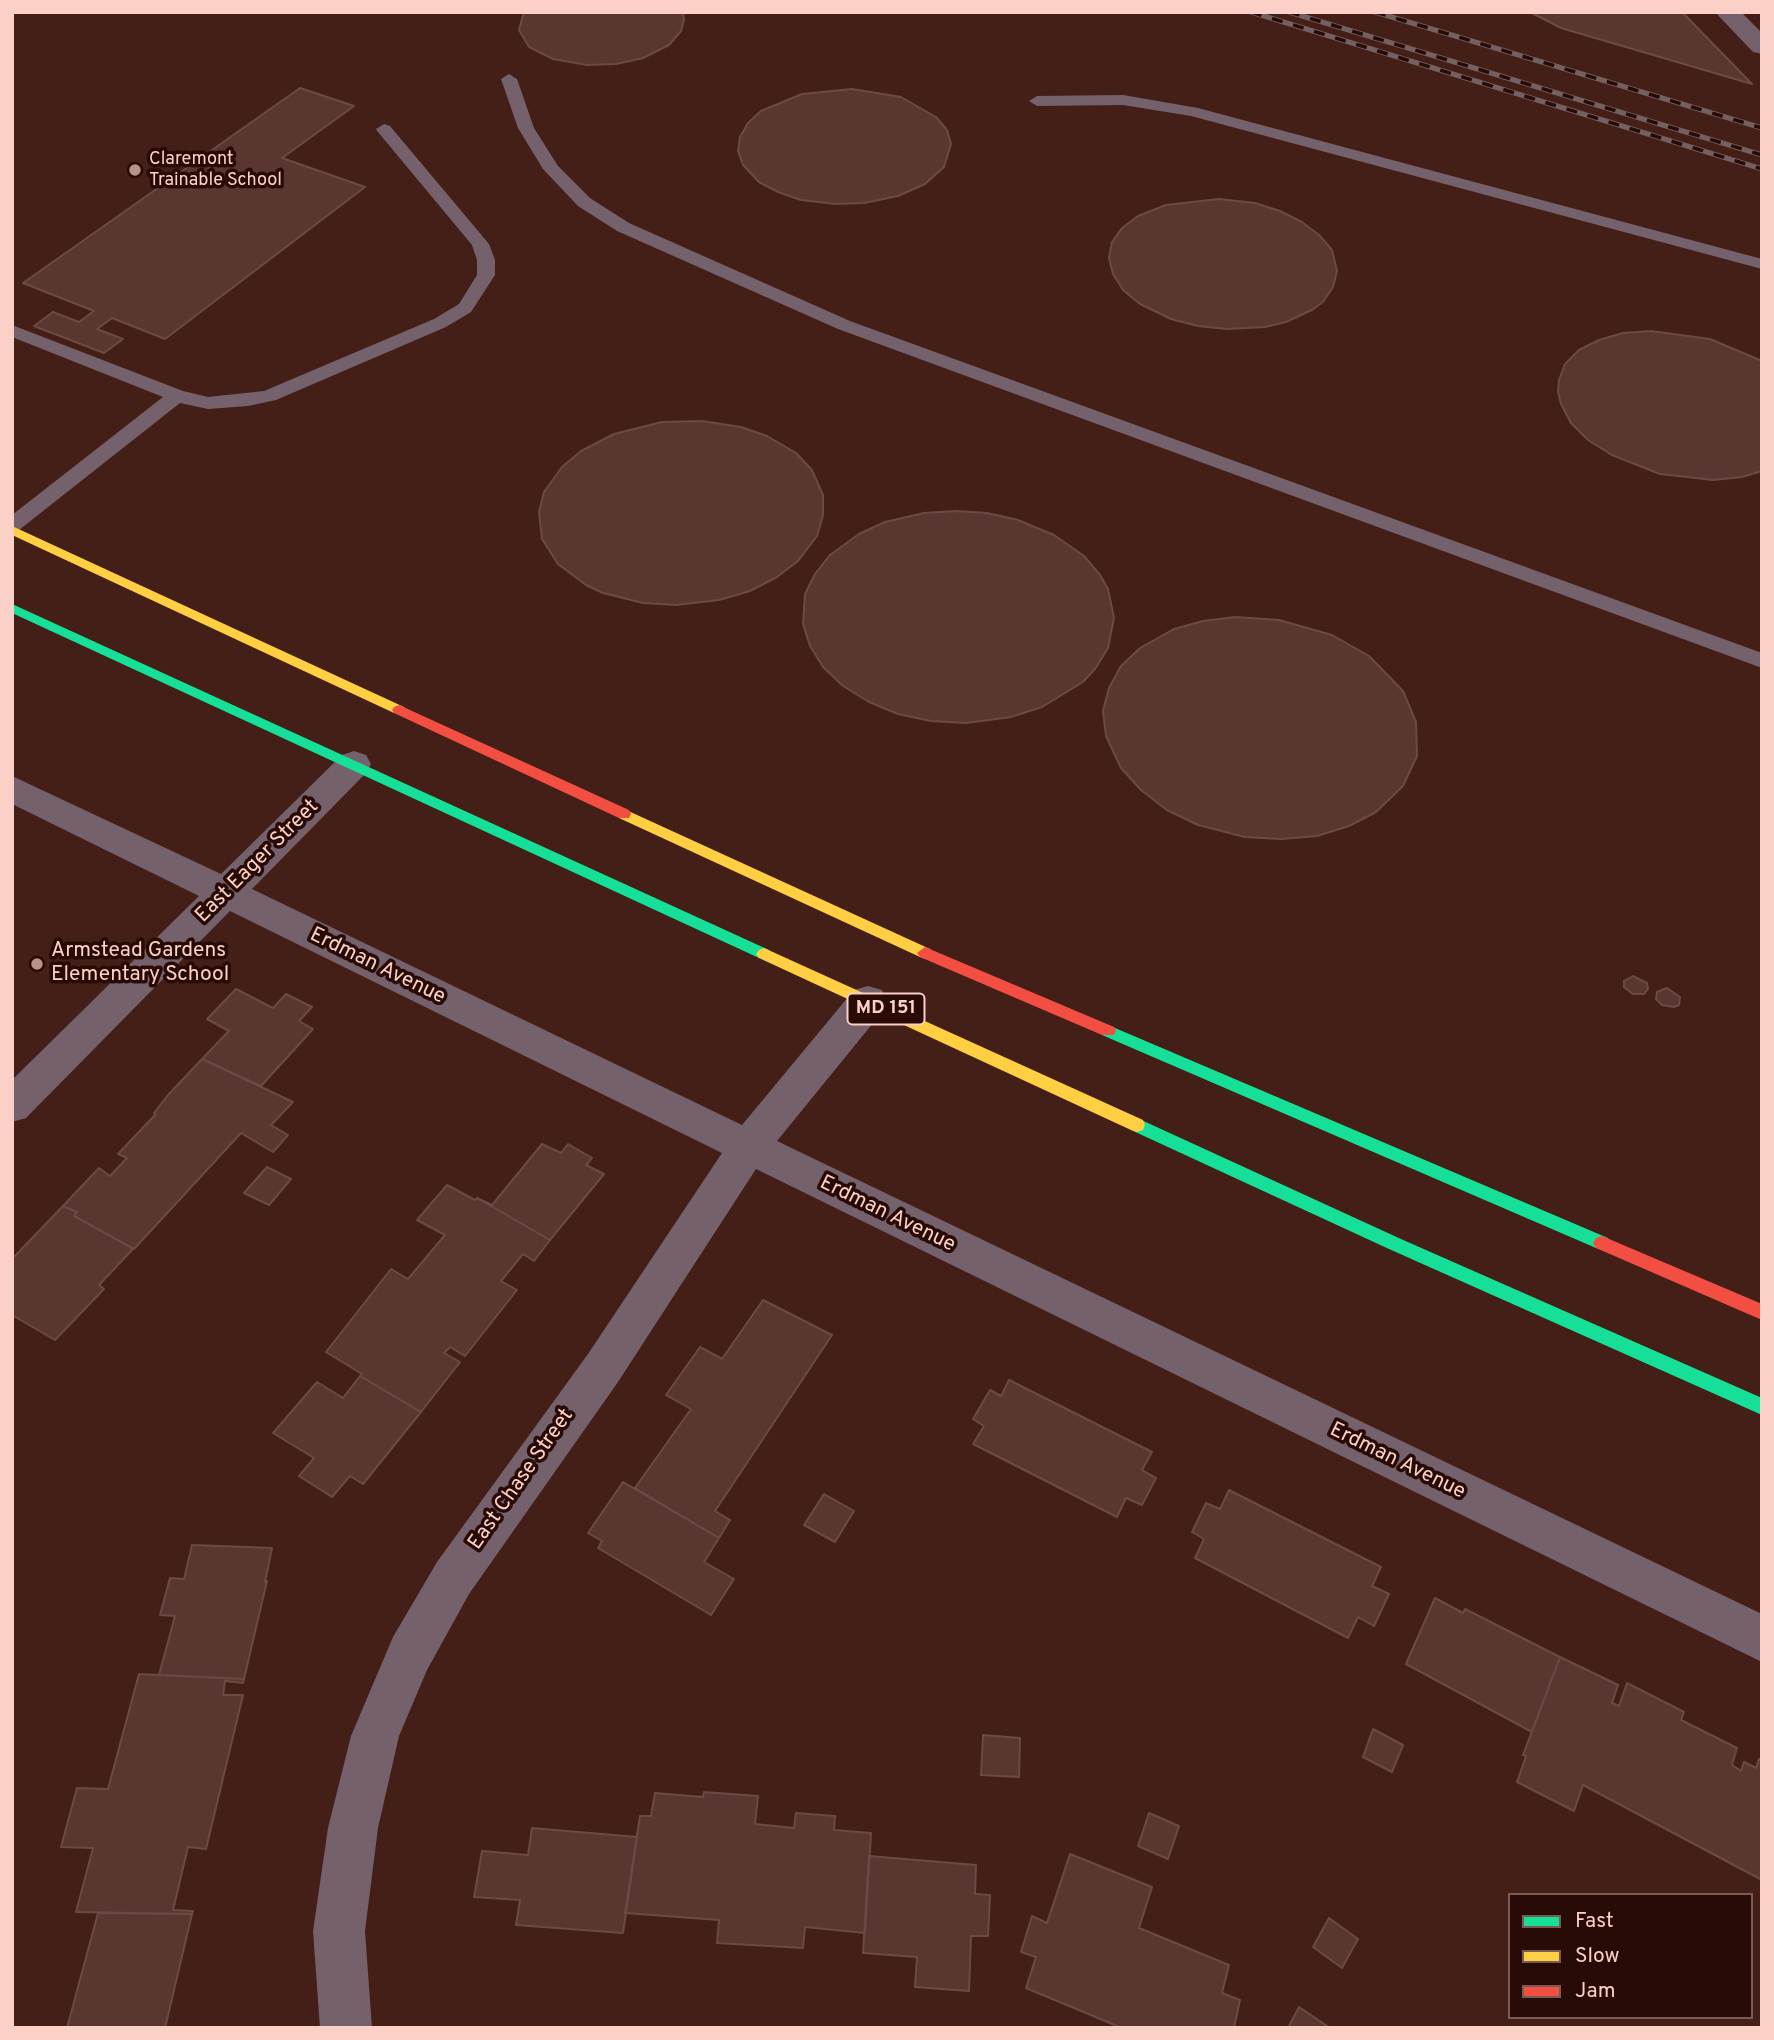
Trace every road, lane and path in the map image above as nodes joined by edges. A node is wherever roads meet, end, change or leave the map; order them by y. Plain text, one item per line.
1 (1727, 12) edge
2 (1762, 47) edge
3 (509, 79) dead end
4 (1037, 101) dead end
5 (384, 130) dead end
6 (1762, 264) edge
7 (13, 332) edge
8 (177, 396) junction
9 (12, 525) edge
10 (12, 530) edge
11 (12, 608) edge
12 (1762, 661) edge
13 (354, 764) junction
14 (12, 789) edge
15 (226, 895) junction
16 (868, 1000) junction
17 (12, 1106) edge
18 (748, 1147) junction
19 (1762, 1312) edge
20 (1762, 1408) edge
21 (1762, 1639) edge
22 (346, 2028) edge

1 - 2 street
3 - 12 lane
4 - 6 lane
5 - 8 lane
7 - 8 lane
8 - 9 lane
10 - 19 main road
11 - 13 main road, MD 151
13 - 15 street, East Eager Street
13 - 16 main road, MD 151
14 - 15 street, Erdman Avenue
15 - 17 street, East Eager Street
15 - 18 street, Erdman Avenue
16 - 18 street, East Chase Street
16 - 20 main road, MD 151
18 - 21 street, Erdman Avenue
18 - 22 street, East Chase Street

